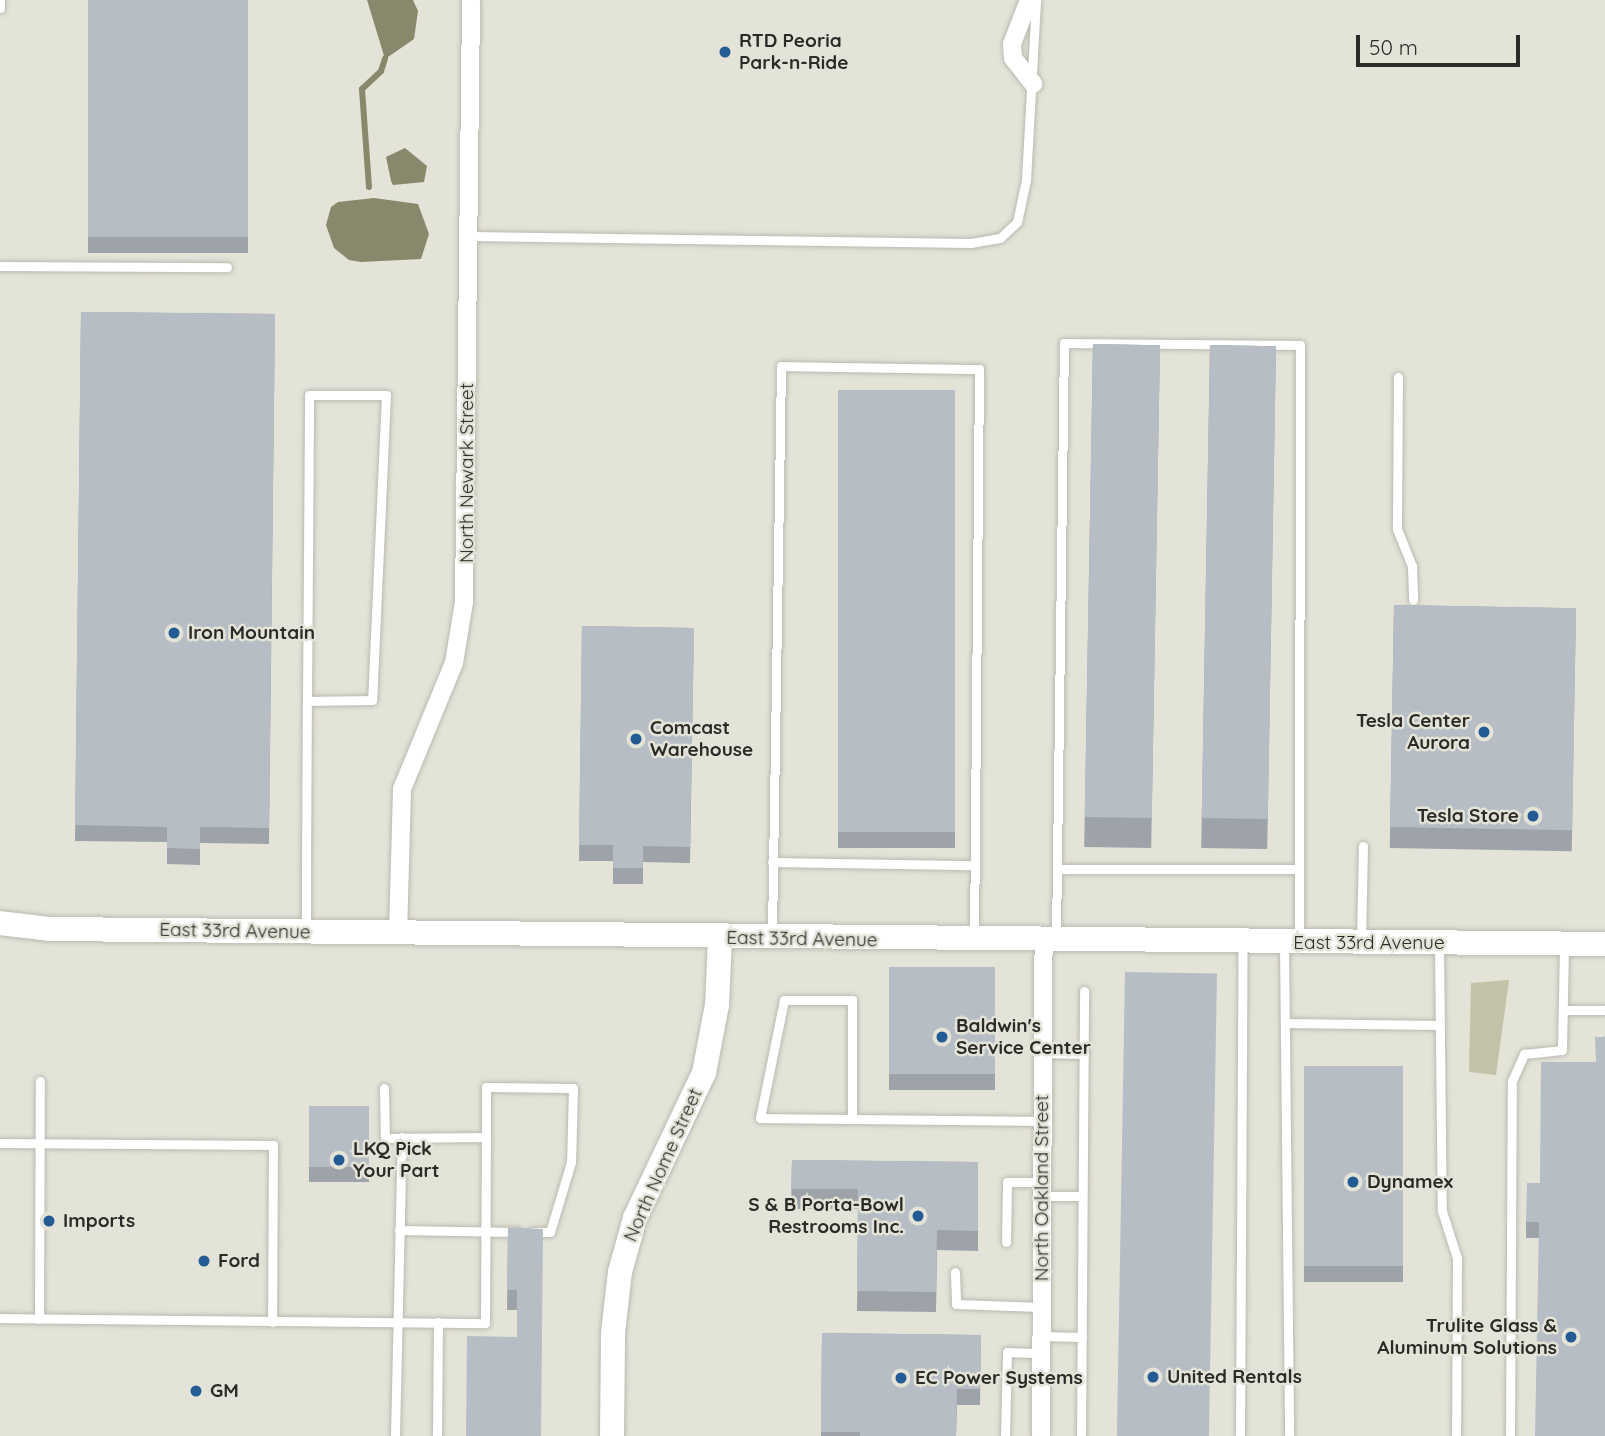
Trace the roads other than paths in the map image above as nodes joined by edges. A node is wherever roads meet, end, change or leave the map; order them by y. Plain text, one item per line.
1 (0, 0) edge
2 (471, 0) edge
3 (1029, 0) edge
4 (1036, 0) edge
5 (0, 8) edge
6 (1033, 84) junction
7 (468, 236) junction
8 (0, 266) edge
9 (227, 267) dead end
10 (1398, 377) dead end
11 (1413, 600) dead end
12 (307, 701) junction
13 (1363, 846) dead end
14 (772, 862) junction
15 (974, 865) junction
16 (1057, 869) junction
17 (1299, 869) junction
18 (0, 923) edge
19 (306, 932) junction
20 (398, 934) junction
21 (720, 938) junction
22 (772, 938) junction
23 (974, 940) junction
24 (1050, 941) junction
25 (1243, 942) junction
26 (1291, 942) junction
27 (1361, 943) junction
28 (1439, 943) junction
29 (1564, 944) junction
30 (1605, 944) edge
31 (1084, 991) dead end
32 (1564, 1010) junction
33 (1605, 1010) edge
34 (1286, 1023) junction
35 (1438, 1024) junction
36 (1043, 1053) junction
37 (1084, 1054) junction
38 (40, 1081) dead end
39 (384, 1088) dead end
40 (852, 1119) junction
41 (1043, 1121) junction
42 (401, 1138) junction
43 (486, 1138) junction
44 (0, 1143) edge
45 (41, 1144) junction
46 (1042, 1189) junction
47 (1082, 1196) junction
48 (399, 1230) junction
49 (486, 1231) junction
50 (1006, 1242) dead end
51 (955, 1272) dead end
52 (1041, 1307) junction
53 (0, 1318) edge
54 (39, 1319) junction
55 (272, 1322) junction
56 (397, 1322) junction
57 (438, 1322) junction
58 (1082, 1337) junction
59 (1041, 1344) junction
60 (396, 1436) edge
61 (437, 1436) edge
62 (612, 1436) edge
63 (1005, 1436) edge
64 (1041, 1436) edge
65 (1081, 1436) edge
66 (1240, 1436) edge
67 (1289, 1436) edge
68 (1456, 1436) edge
69 (1510, 1436) edge

1 - 5 lane
2 - 7 street, North Newark Street
3 - 6 street
4 - 6 lane
6 - 7 lane
7 - 20 street, North Newark Street
8 - 9 lane
10 - 11 lane
12 - 12 lane
12 - 19 lane
13 - 27 lane
14 - 15 lane
14 - 15 lane
14 - 22 lane
15 - 23 lane
16 - 17 lane
16 - 17 lane
16 - 24 lane
17 - 26 lane
18 - 19 street, East 33rd Avenue
19 - 20 street, East 33rd Avenue
20 - 21 street, East 33rd Avenue
21 - 22 street, East 33rd Avenue
21 - 62 street, North Nome Street
22 - 23 street, East 33rd Avenue
23 - 24 street, East 33rd Avenue
24 - 25 street, East 33rd Avenue
24 - 36 street, North Oakland Street
25 - 26 street, East 33rd Avenue
25 - 66 lane
26 - 27 street, East 33rd Avenue
26 - 34 lane
27 - 28 street, East 33rd Avenue
28 - 29 street, East 33rd Avenue
28 - 35 lane
29 - 30 street, East 33rd Avenue
29 - 32 lane
31 - 37 lane
32 - 33 lane
32 - 69 lane
34 - 35 lane
34 - 67 lane
35 - 68 lane
36 - 37 lane
36 - 41 street, North Oakland Street
37 - 47 lane
38 - 45 lane
39 - 42 lane
40 - 40 lane
40 - 41 lane
41 - 46 street, North Oakland Street
42 - 43 lane
42 - 48 lane
43 - 49 lane
43 - 49 lane
44 - 45 lane
45 - 54 lane
45 - 55 lane
46 - 47 lane
46 - 50 lane
46 - 52 street, North Oakland Street
47 - 58 lane
48 - 49 lane
48 - 56 lane
49 - 57 lane
51 - 52 lane
52 - 59 street, North Oakland Street
53 - 54 lane
54 - 55 lane
55 - 56 lane
56 - 57 lane
56 - 60 lane
57 - 61 lane
58 - 59 lane
58 - 65 lane
59 - 63 lane
59 - 64 street, North Oakland Street

